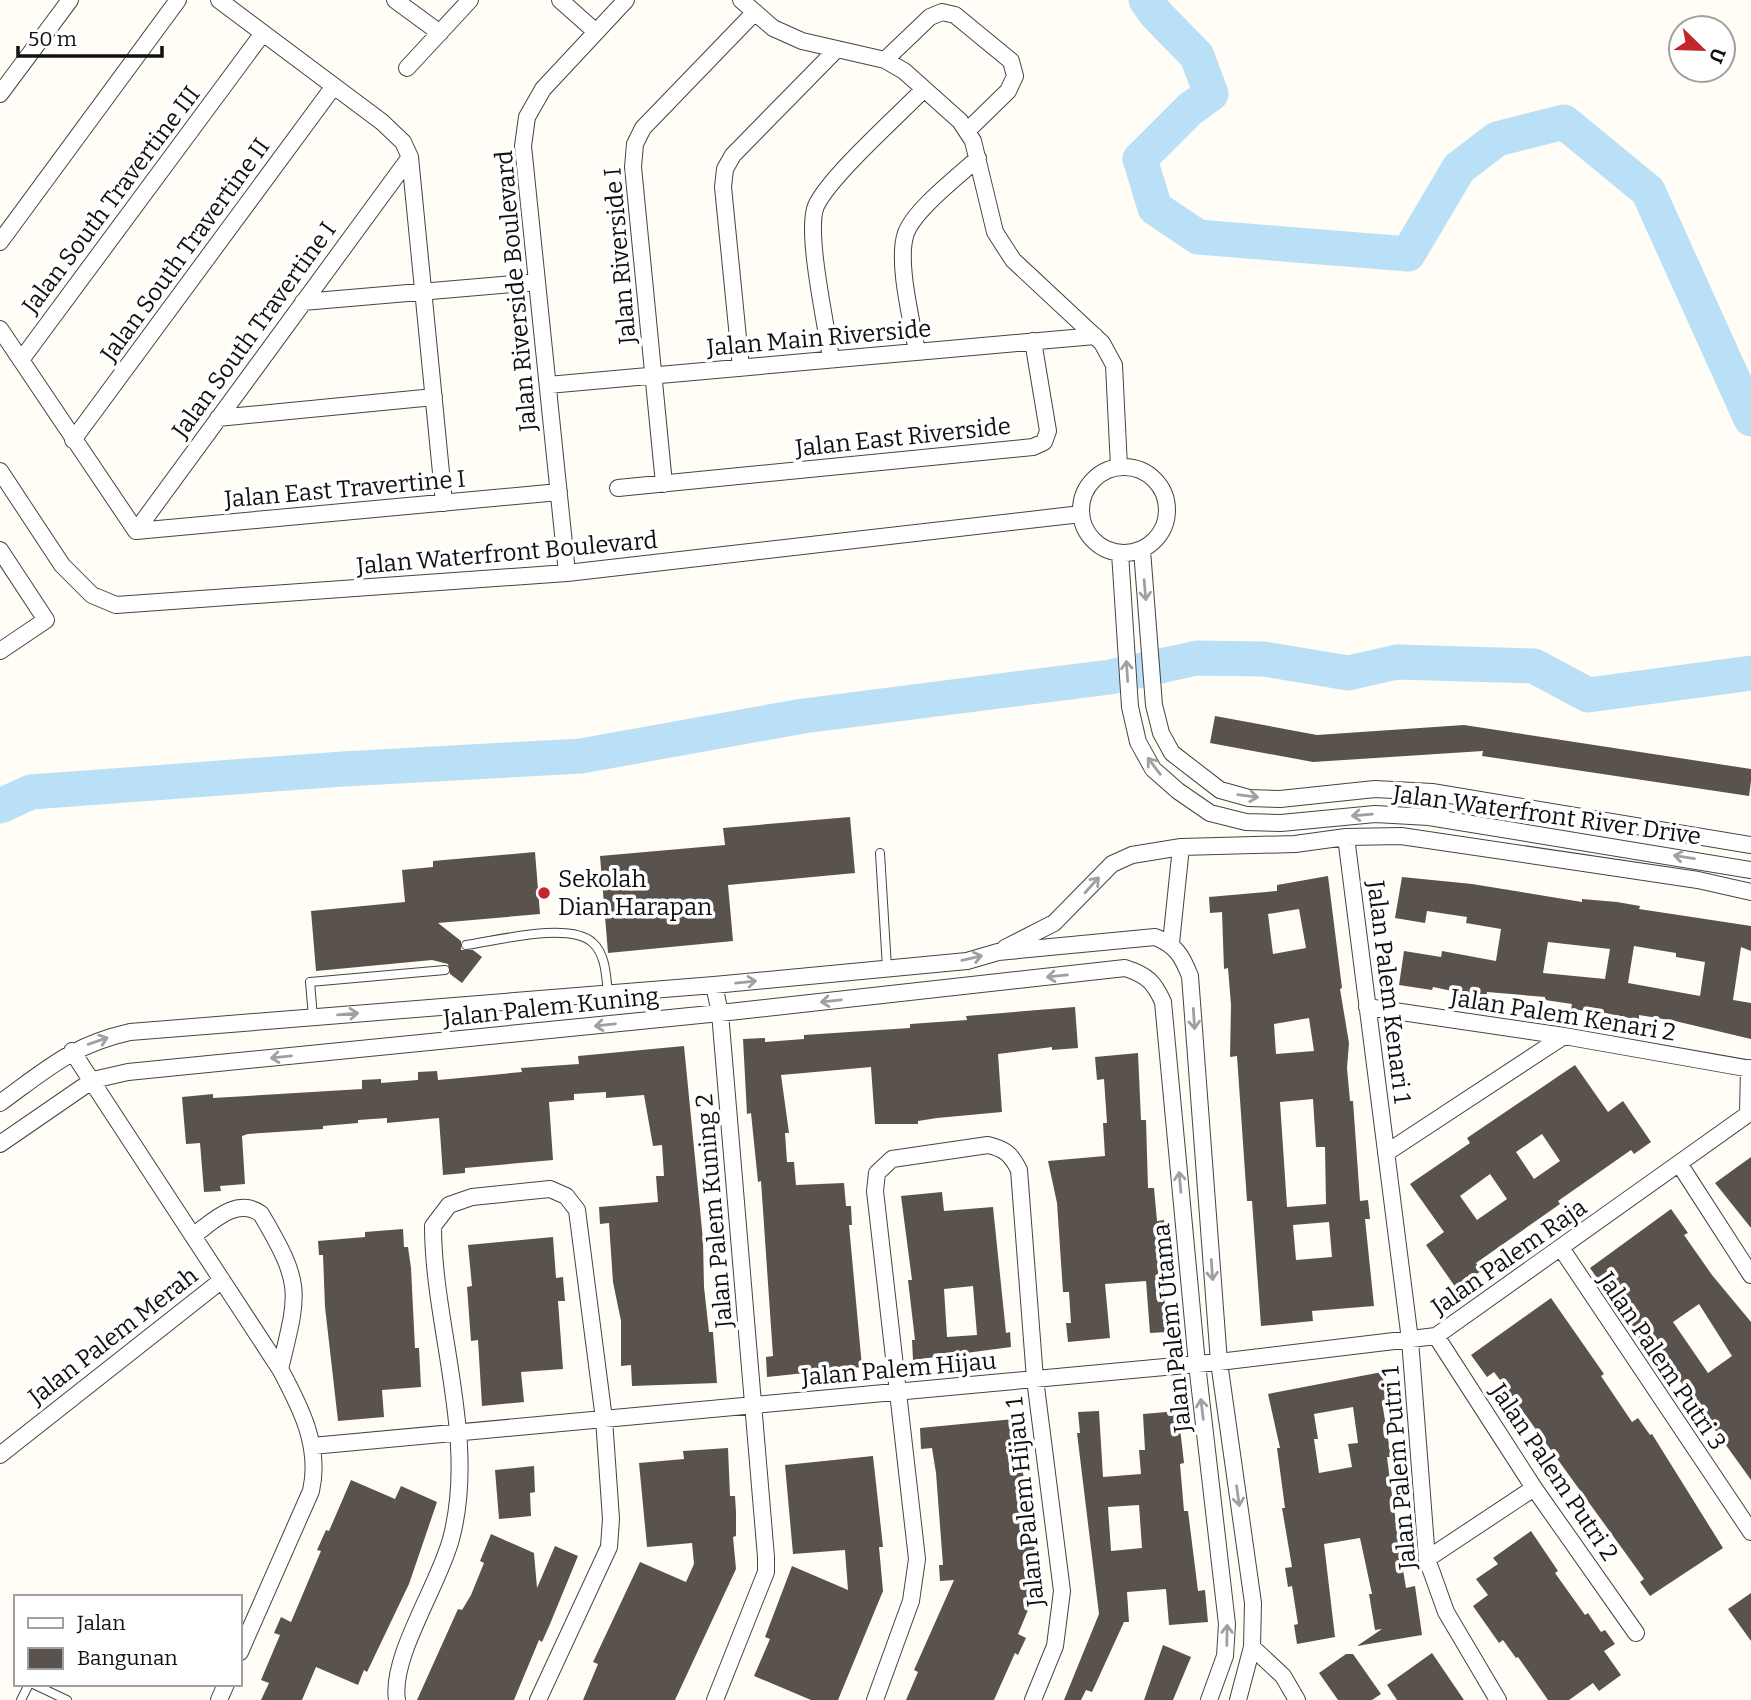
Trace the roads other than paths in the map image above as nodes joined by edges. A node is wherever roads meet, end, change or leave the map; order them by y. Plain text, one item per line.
1 (70, 0) edge
2 (178, 0) edge
3 (219, 0) edge
4 (395, 0) edge
5 (470, 0) edge
6 (560, 0) edge
7 (626, 0) edge
8 (741, 0) edge
9 (755, 12) junction
10 (596, 32) junction
11 (263, 33) junction
12 (439, 33) junction
13 (837, 49) junction
14 (885, 60) junction
15 (407, 68) dead end
16 (334, 86) junction
17 (925, 89) junction
18 (0, 94) edge
19 (967, 131) junction
20 (410, 157) junction
21 (978, 158) junction
22 (0, 242) edge
23 (537, 282) junction
24 (423, 292) junction
25 (303, 302) junction
26 (0, 329) edge
27 (1095, 336) junction
28 (1033, 341) junction
29 (917, 352) junction
30 (831, 359) junction
31 (20, 360) junction
32 (741, 368) junction
33 (654, 376) junction
34 (548, 385) junction
35 (434, 397) junction
36 (218, 418) junction
37 (73, 440) junction
38 (1119, 467) junction
39 (0, 471) edge
40 (664, 484) junction
41 (618, 488) dead end
42 (559, 492) junction
43 (444, 503) junction
44 (1081, 514) junction
45 (136, 531) junction
46 (0, 550) edge
47 (1142, 550) junction
48 (1120, 553) junction
49 (567, 573) junction
50 (0, 650) edge
51 (1346, 837) junction
52 (1751, 845) edge
53 (1181, 847) junction
54 (880, 853) dead end
55 (1751, 870) edge
56 (1751, 892) edge
57 (466, 945) dead end
58 (1175, 948) junction
59 (998, 952) junction
60 (887, 968) junction
61 (1125, 968) joint
62 (445, 970) dead end
63 (714, 985) junction
64 (608, 993) junction
65 (1367, 1007) junction
66 (720, 1013) junction
67 (313, 1017) junction
68 (1564, 1036) junction
69 (72, 1051) junction
70 (1750, 1069) edge
71 (93, 1080) junction
72 (0, 1103) edge
73 (1750, 1113) edge
74 (0, 1144) edge
75 (1386, 1153) junction
76 (1679, 1165) junction
77 (193, 1236) junction
78 (1561, 1248) junction
79 (1751, 1275) edge
80 (222, 1280) junction
81 (1436, 1336) junction
82 (1410, 1340) junction
83 (1219, 1362) junction
84 (1197, 1363) junction
85 (280, 1369) junction
86 (1035, 1379) junction
87 (896, 1392) junction
88 (754, 1405) junction
89 (604, 1419) junction
90 (458, 1433) junction
91 (312, 1446) junction
92 (0, 1455) edge
93 (1534, 1488) junction
94 (1751, 1532) edge
95 (1427, 1559) junction
96 (1636, 1633) dead end
97 (242, 1647) edge
98 (1252, 1647) junction
99 (36, 1686) edge
100 (67, 1700) edge
101 (397, 1700) edge
102 (538, 1700) edge
103 (715, 1700) edge
104 (875, 1700) edge
105 (1033, 1700) edge
106 (1209, 1700) edge
107 (1238, 1700) edge
108 (1297, 1700) edge
109 (1498, 1700) edge

1 - 18 street
2 - 22 street
3 - 11 street
4 - 12 street
5 - 12 street
6 - 10 street
7 - 10 street, Jalan Riverside Boulevard
8 - 9 street
9 - 13 street
9 - 33 street, Jalan Riverside I
10 - 23 street, Jalan Riverside Boulevard
11 - 16 street
11 - 31 street, Jalan South Travertine III
12 - 15 street
13 - 14 street
13 - 32 street
14 - 17 street
14 - 19 street
16 - 20 street
16 - 37 street, Jalan South Travertine II
17 - 19 street
17 - 30 street
19 - 21 street
20 - 24 street
20 - 25 street, Jalan South Travertine I
21 - 27 street
21 - 29 street
23 - 24 street
23 - 34 street, Jalan Riverside Boulevard
24 - 25 street
24 - 35 street
25 - 36 street, Jalan South Travertine I
26 - 31 street
27 - 28 street, Jalan Main Riverside
27 - 38 street
28 - 29 street, Jalan Main Riverside
28 - 40 street, Jalan East Riverside
29 - 30 street, Jalan Main Riverside
30 - 32 street, Jalan Main Riverside
31 - 37 street
32 - 33 street, Jalan Main Riverside
33 - 34 street, Jalan Main Riverside
33 - 40 street
34 - 42 street, Jalan Riverside Boulevard
35 - 36 street
35 - 43 street
36 - 45 street, Jalan South Travertine I
37 - 45 street
38 - 44 street
38 - 47 street
39 - 49 street, Jalan Waterfront Boulevard
40 - 41 street, Jalan East Riverside
42 - 43 street, Jalan East Travertine I
42 - 49 street, Jalan Riverside Boulevard
43 - 45 street, Jalan East Travertine I
44 - 48 street
44 - 49 street, Jalan Waterfront Boulevard
46 - 50 street
47 - 48 street
47 -> 52 street, Jalan Waterfront River Drive
55 -> 48 street, Jalan Waterfront River Drive
51 - 53 street, Jalan Palem Kuning
51 - 56 street, Jalan Palem Kuning
51 - 65 street, Jalan Palem Kenari 1
53 - 58 street
59 -> 53 street, Jalan Palem Kuning
54 - 60 lane
57 - 64 lane
58 - 59 street, Jalan Palem Kuning
58 -> 83 street, Jalan Palem Utama
60 -> 59 street, Jalan Palem Kuning
63 -> 60 street, Jalan Palem Kuning
61 -> 66 street, Jalan Palem Kuning
84 -> 61 street, Jalan Palem Utama
62 - 67 lane
63 - 64 street, Jalan Palem Kuning
63 - 66 street, Jalan Palem Kuning 2
67 -> 64 street, Jalan Palem Kuning
65 - 68 street, Jalan Palem Kenari 2
65 - 75 street, Jalan Palem Kenari 1
66 -> 71 street, Jalan Palem Kuning
66 - 88 street, Jalan Palem Kuning 2
69 -> 67 street, Jalan Palem Kuning
68 - 70 street, Jalan Palem Kenari 2
68 - 75 street, Jalan Palem Kenari 1
69 - 71 street
69 - 72 street, Jalan Palem Kuning
70 - 73 street
71 - 74 street, Jalan Palem Kuning
71 - 77 street
73 - 76 street, Jalan Palem Raja
75 - 82 street, Jalan Palem Kenari 1
76 - 78 street, Jalan Palem Raja
76 - 79 street
77 - 80 street
77 - 85 street
78 - 81 street, Jalan Palem Raja
78 - 94 street, Jalan Palem Putri 3
80 - 85 street
80 - 92 street, Jalan Palem Merah
81 - 82 street, Jalan Palem Raja
81 - 93 street, Jalan Palem Putri 2
82 - 83 street, Jalan Palem Raja
82 - 95 street, Jalan Palem Putri 1
83 - 84 street, Jalan Palem Raja
83 -> 98 street, Jalan Palem Utama
84 - 86 street, Jalan Palem Hijau
106 -> 84 street, Jalan Palem Utama
85 - 91 street
86 - 87 street, Jalan Palem Hijau
86 - 87 street, Jalan Palem Hijau 1
86 - 105 street, Jalan Palem Hijau 1
87 - 88 street, Jalan Palem Hijau
87 - 104 street
88 - 89 street, Jalan Palem Hijau
88 - 103 street, Jalan Palem Kuning 2
89 - 90 street, Jalan Palem Hijau
89 - 90 street
89 - 102 street
90 - 91 street, Jalan Palem Hijau
90 - 101 street
91 - 97 street
93 - 95 street
93 - 96 street, Jalan Palem Putri 2
95 - 109 street, Jalan Palem Putri 1
98 - 107 street, Jalan Palem Utama
98 - 108 street
99 - 100 lane

